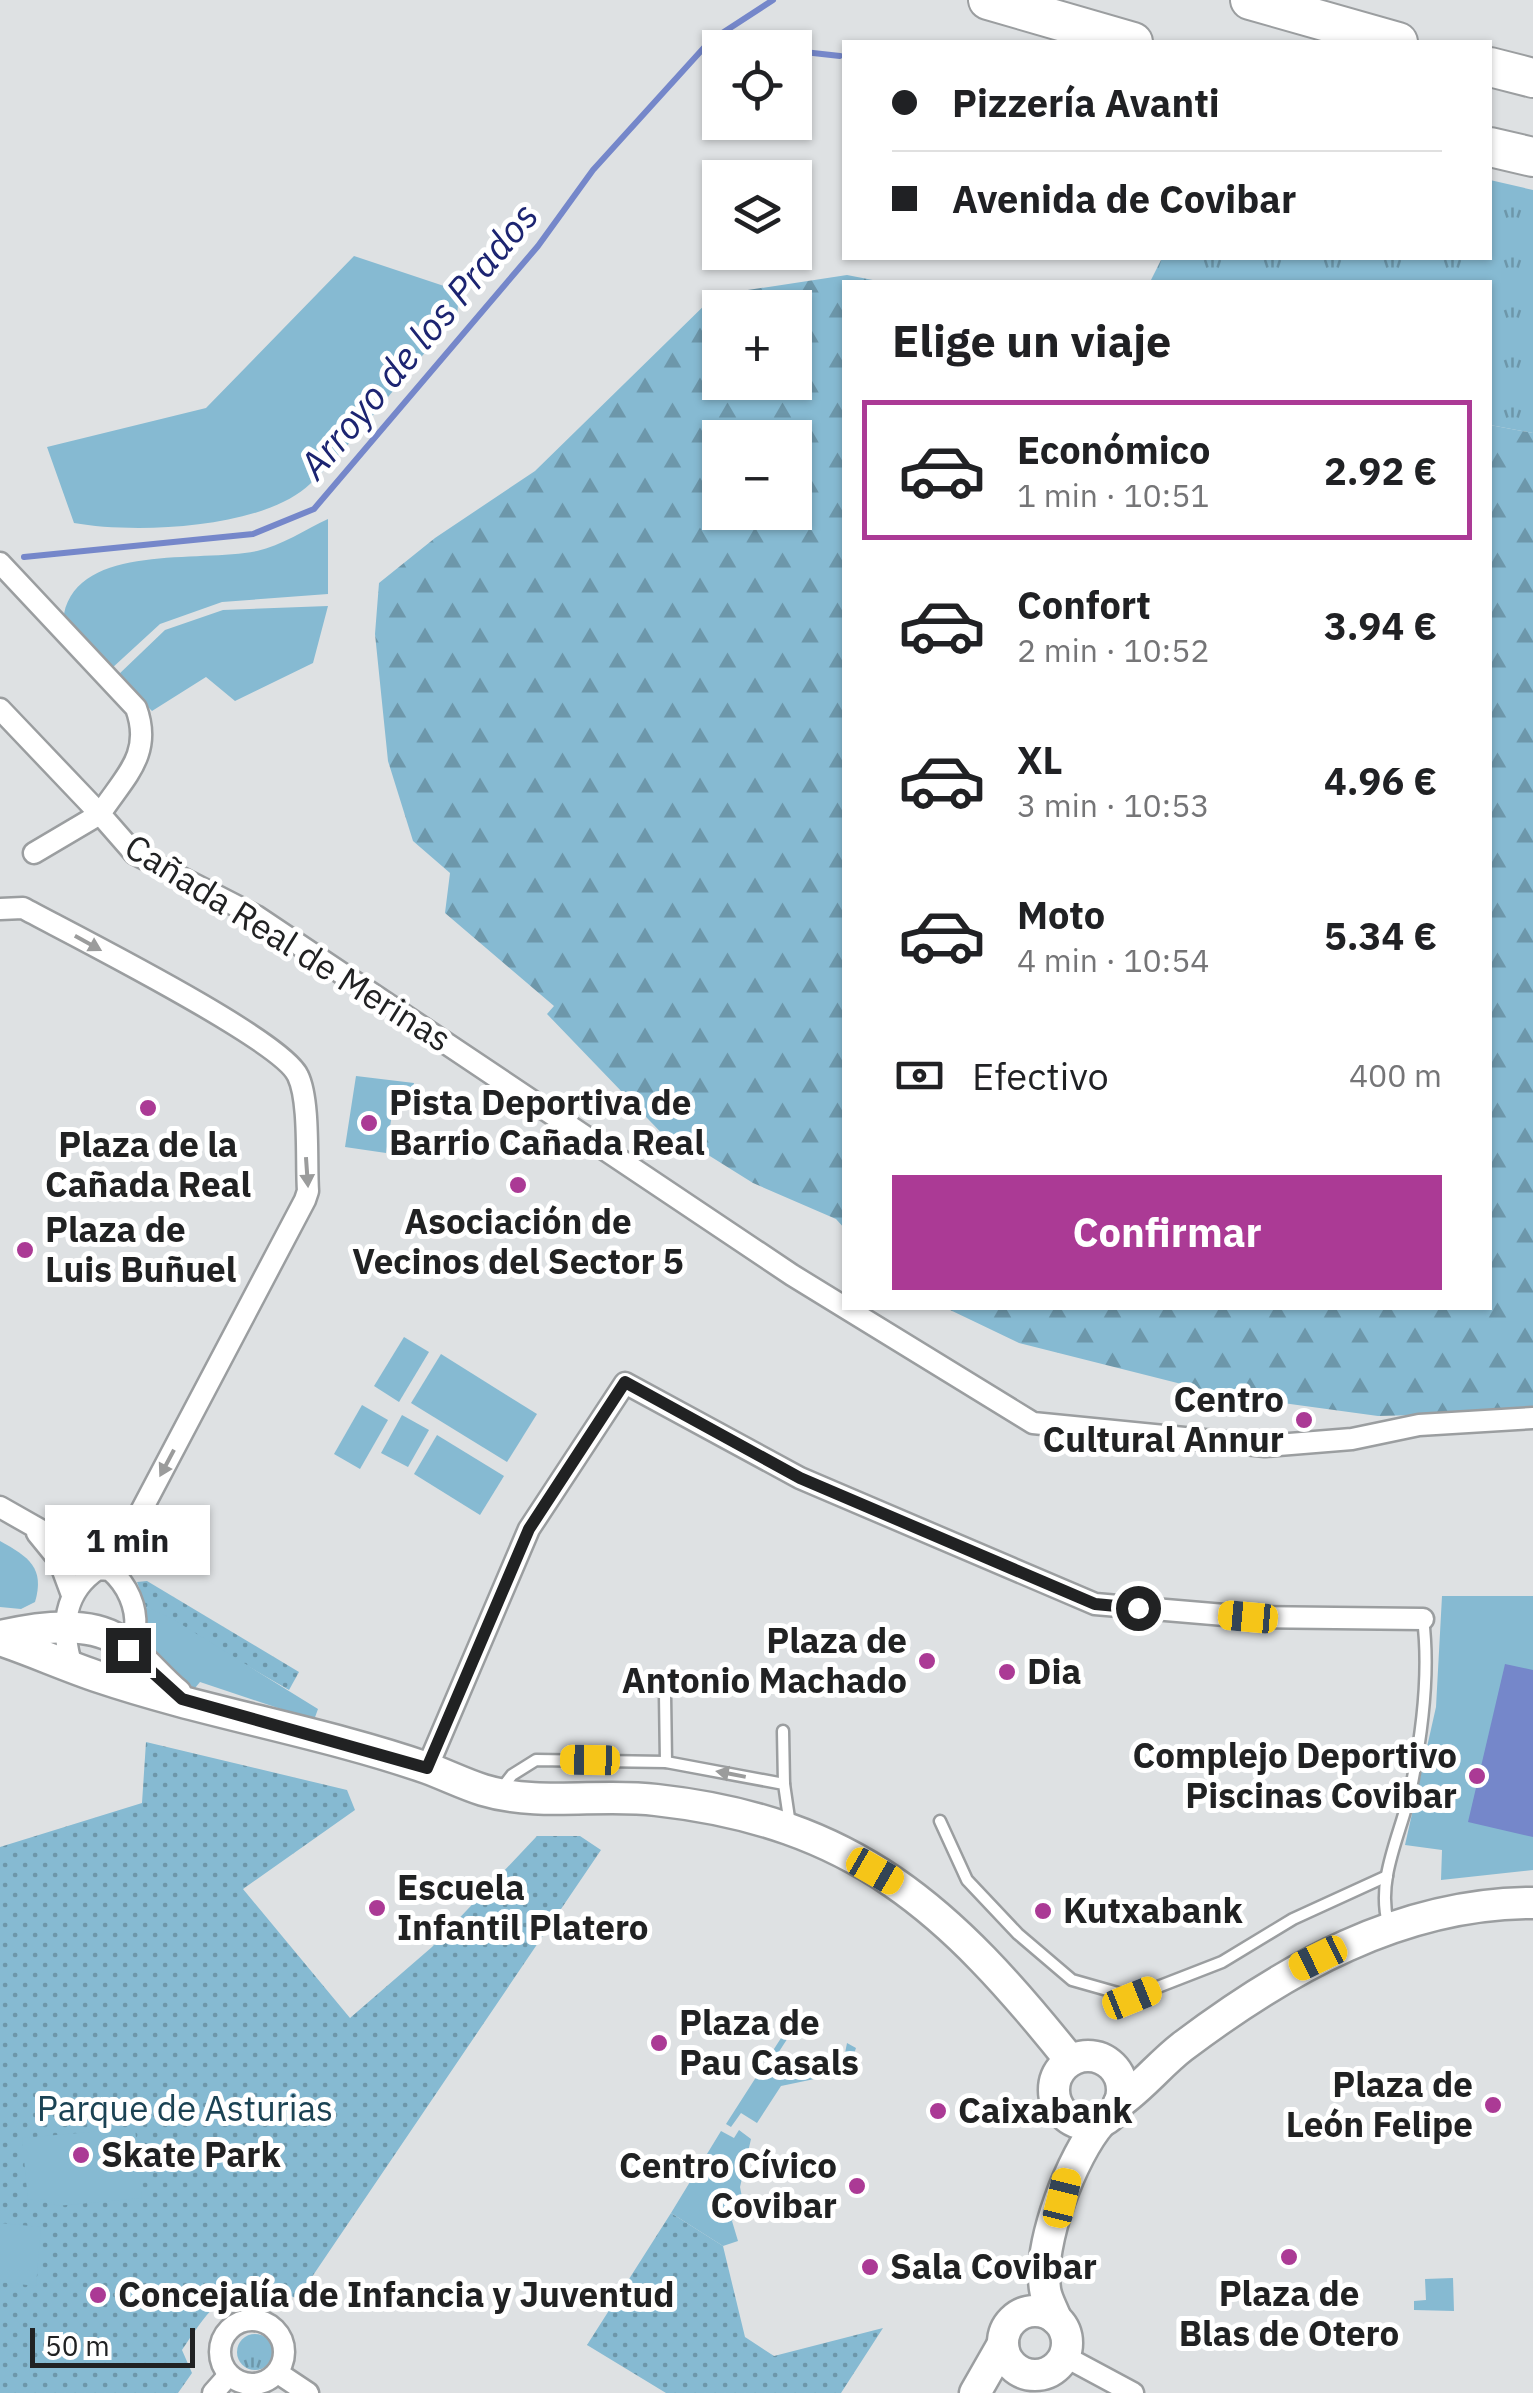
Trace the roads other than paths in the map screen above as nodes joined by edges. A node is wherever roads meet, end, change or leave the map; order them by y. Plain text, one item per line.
1 (988, 0) edge
2 (1250, 0) edge
3 (1126, 40) edge
4 (1391, 40) edge
5 (1492, 68) edge
6 (1533, 78) edge
7 (1492, 147) edge
8 (1533, 157) edge
9 (0, 563) edge
10 (0, 708) edge
11 (100, 814) junction
12 (34, 854) dead end
13 (0, 909) edge
14 (842, 1306) edge
15 (849, 1310) edge
16 (1533, 1418) edge
17 (0, 1508) edge
18 (33, 1527) junction
19 (104, 1570) junction
20 (72, 1594) junction
21 (1422, 1619) joint
22 (65, 1628) junction
23 (0, 1638) edge
24 (128, 1650) junction
25 (85, 1671) junction
26 (666, 1694) dead end
27 (182, 1699) junction
28 (783, 1730) dead end
29 (666, 1762) junction
30 (427, 1768) junction
31 (784, 1784) junction
32 (499, 1793) junction
33 (940, 1821) dead end
34 (790, 1826) junction
35 (1386, 1876) junction
36 (1533, 1903) edge
37 (1389, 1928) junction
38 (1178, 2049) junction
39 (1070, 2060) junction
40 (1108, 2062) junction
41 (1059, 2108) junction
42 (1110, 2112) junction
43 (1069, 2168) junction
44 (1047, 2257) junction
45 (1017, 2316) junction
46 (1056, 2319) junction
47 (1003, 2344) junction
48 (1064, 2356) junction
49 (278, 2373) junction
50 (1032, 2374) junction
51 (229, 2375) junction
52 (213, 2393) edge
53 (308, 2393) edge
54 (975, 2393) edge
55 (997, 2393) edge
56 (1133, 2393) edge

1 - 3 highway
2 - 4 highway
5 - 6 highway
7 - 8 highway
9 - 11 street, Cañada Real de Merinas
10 - 11 street
11 - 12 street
11 - 14 street, Cañada Real de Merinas
13 -> 19 street
15 - 16 street, Cañada Real de Merinas
17 - 18 street
18 - 19 street
18 - 20 street
19 - 20 street
19 - 24 street
20 - 22 street
21 - 30 street
21 - 35 lane
22 - 23 street
22 - 24 street
22 - 25 street
23 - 25 street
24 - 25 street
24 - 27 street
25 - 27 street
26 - 29 lane
27 - 30 street
28 - 31 lane
31 -> 29 lane
29 - 32 lane
30 - 32 street
31 - 34 lane
32 - 34 street
33 - 35 lane
34 - 39 street
35 - 37 lane
36 - 37 street
37 - 38 street
38 - 40 street
38 - 42 street
39 - 40 street
39 - 41 street
40 - 42 street
41 - 42 street
41 - 43 street
42 - 43 street
43 - 44 street
44 - 45 street
44 - 46 street
45 - 46 street
45 - 47 street
46 - 48 street
47 - 50 street
47 - 54 street
48 - 50 street
48 - 56 street
49 - 51 street
49 - 51 street
49 - 53 street
50 - 55 street
51 - 52 street

